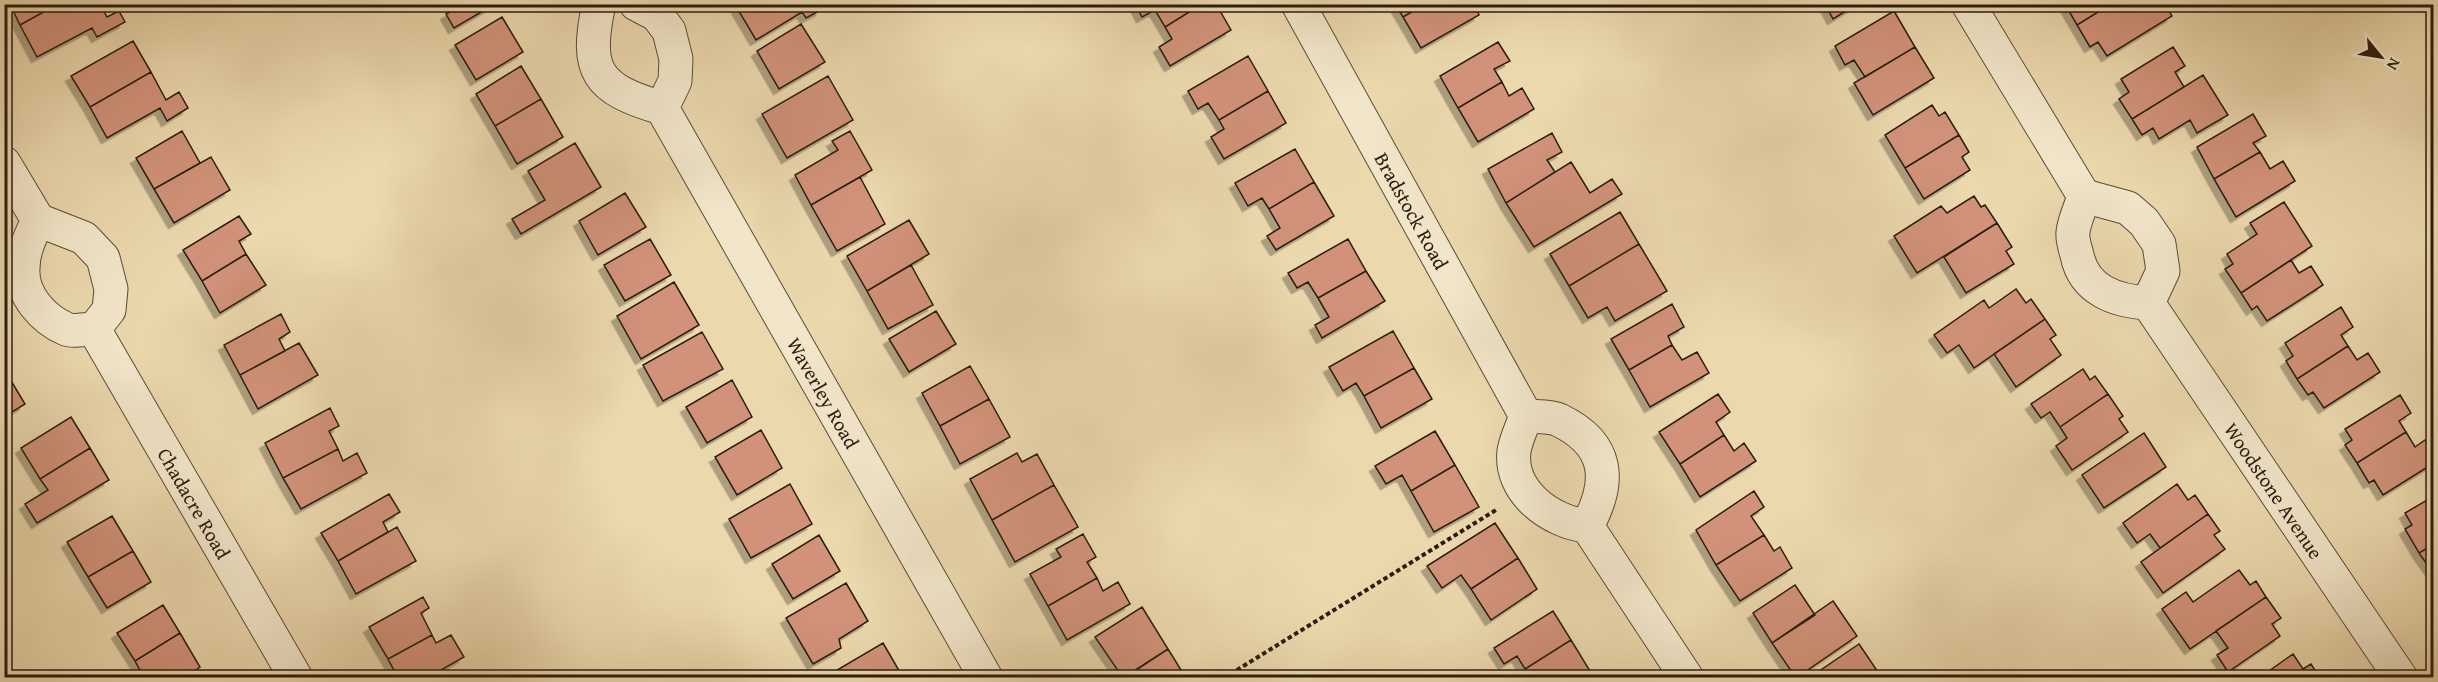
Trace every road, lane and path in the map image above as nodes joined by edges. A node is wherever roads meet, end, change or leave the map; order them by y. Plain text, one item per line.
1 (599, 4) edge
2 (636, 4) edge
3 (1298, 4) edge
4 (1968, 4) edge
5 (662, 108) junction
6 (4, 163) edge
7 (2084, 196) junction
8 (38, 220) junction
9 (2148, 303) junction
10 (94, 329) junction
11 (1526, 416) junction
12 (1525, 492) junction
13 (1587, 526) junction
14 (296, 678) edge
15 (986, 678) edge
16 (1224, 678) edge
17 (1687, 678) edge
18 (2401, 678) edge

1 - 5 street
2 - 5 street
3 - 11 street, Bradstock Road
4 - 7 street
5 - 15 street, Waverley Road
6 - 8 street
7 - 9 street
7 - 9 street
8 - 10 street
8 - 10 street
9 - 18 street, Woodstone Avenue
10 - 14 street, Chadacre Road
11 - 12 street
11 - 13 street
12 - 13 street
12 - 16 path
13 - 17 street

